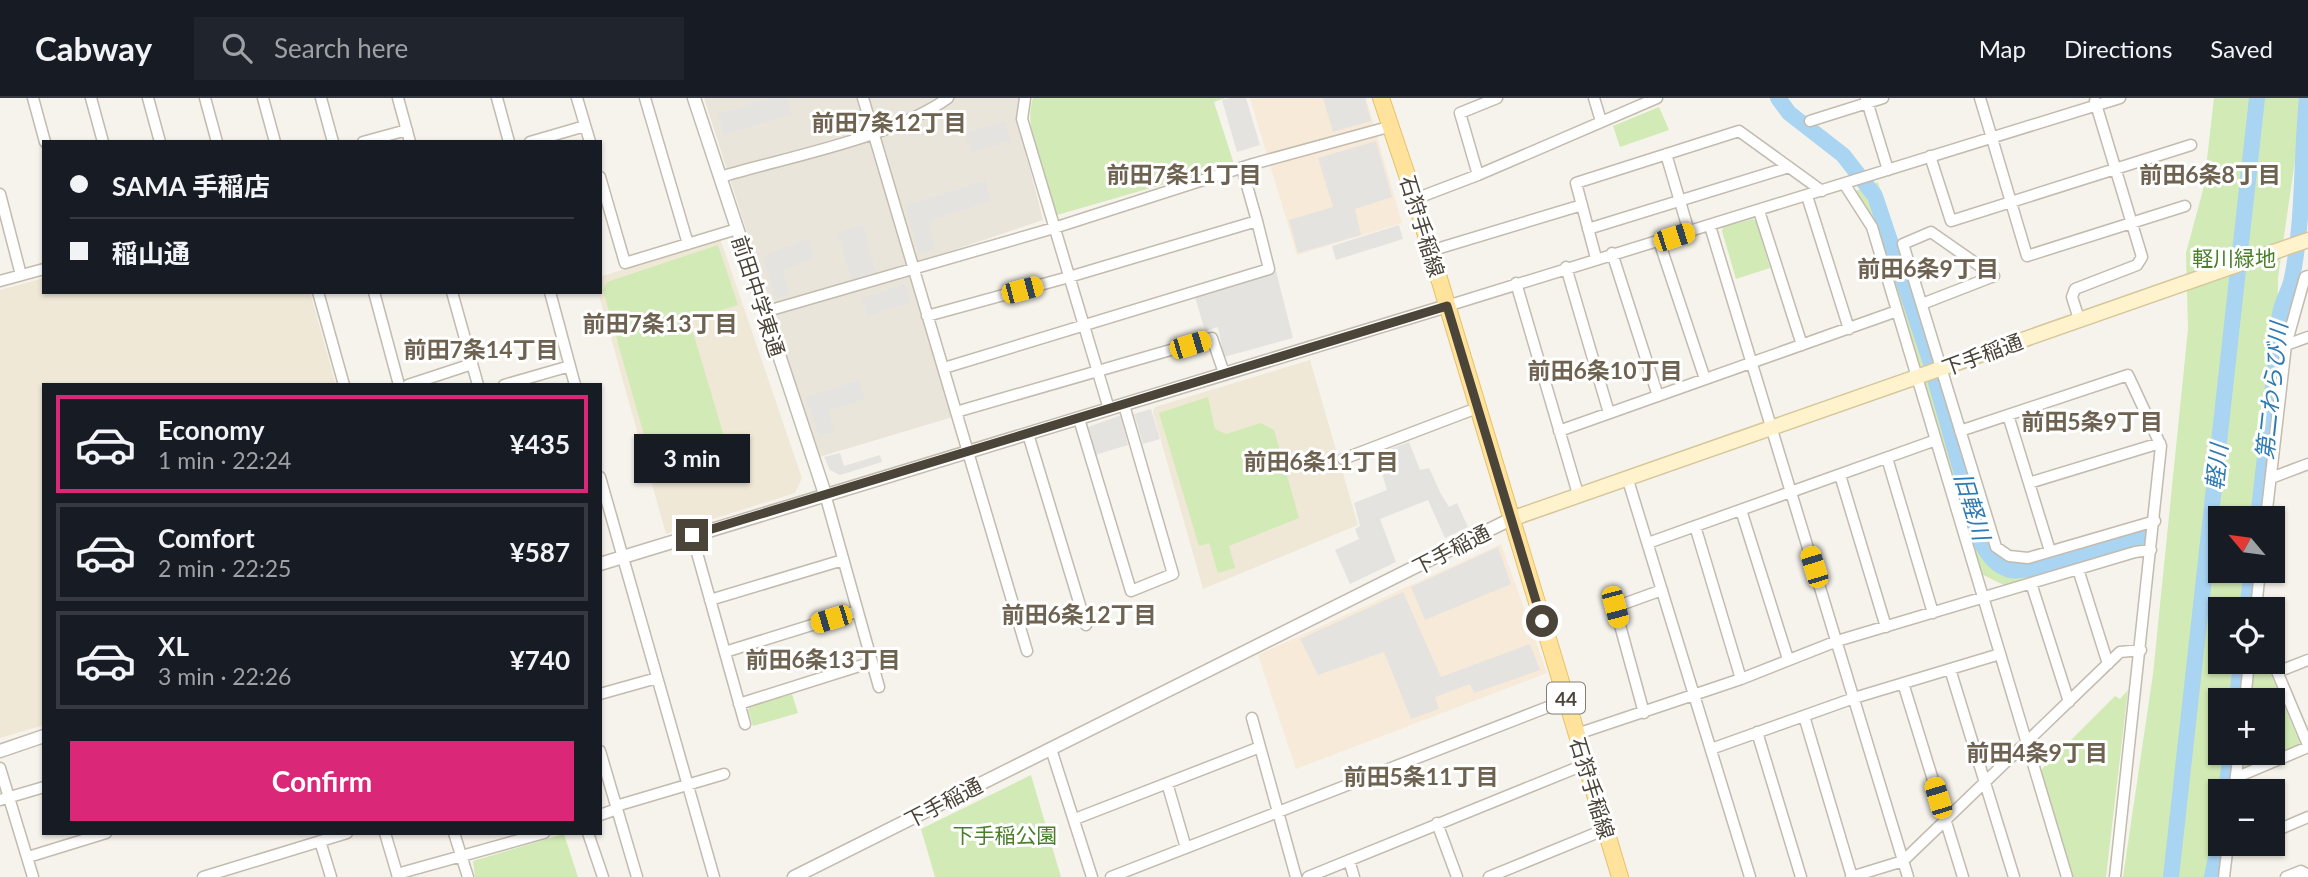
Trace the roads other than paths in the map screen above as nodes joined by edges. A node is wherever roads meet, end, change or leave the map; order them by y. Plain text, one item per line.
1 (33, 98) edge
2 (92, 98) edge
3 (148, 98) edge
4 (205, 98) edge
5 (263, 98) edge
6 (321, 98) edge
7 (398, 98) edge
8 (497, 98) edge
9 (577, 98) edge
10 (645, 98) edge
11 (694, 98) edge
12 (863, 98) edge
13 (948, 98) edge
14 (1026, 98) edge
15 (1381, 98) edge
16 (1497, 98) edge
17 (1594, 98) edge
18 (1657, 98) edge
19 (1883, 98) edge
20 (1980, 98) edge
21 (2120, 98) edge
22 (1867, 101) edge
23 (2095, 102) edge
24 (1601, 121) junction
25 (1810, 121) dead end
26 (585, 125) junction
27 (1392, 126) junction
28 (407, 130) junction
29 (872, 133) junction
30 (1992, 138) junction
31 (44, 140) edge
32 (102, 140) edge
33 (159, 140) edge
34 (216, 140) edge
35 (274, 140) edge
36 (332, 140) edge
37 (370, 140) edge
38 (410, 140) edge
39 (508, 140) edge
40 (536, 140) edge
41 (589, 140) edge
42 (2191, 145) dead end
43 (1666, 154) junction
44 (1930, 156) junction
45 (1789, 167) junction
46 (1242, 168) junction
47 (1888, 170) junction
48 (2116, 170) junction
49 (1478, 175) junction
50 (720, 177) junction
51 (1848, 183) junction
52 (602, 184) edge
53 (1822, 191) junction
54 (0, 194) edge
55 (1807, 196) junction
56 (1415, 199) junction
57 (1679, 201) junction
58 (2010, 201) junction
59 (1582, 205) junction
60 (2185, 206) dead end
61 (1759, 211) junction
62 (1257, 220) junction
63 (2133, 224) junction
64 (1710, 226) junction
65 (1054, 228) junction
66 (737, 229) junction
67 (1588, 229) junction
68 (1689, 232) junction
69 (2308, 240) edge
70 (1659, 242) junction
71 (688, 244) junction
72 (1430, 251) junction
73 (1612, 253) junction
74 (1596, 258) junction
75 (912, 267) junction
76 (1566, 267) junction
77 (42, 270) edge
78 (21, 275) junction
79 (2308, 276) edge
80 (1069, 277) junction
81 (0, 281) edge
82 (1516, 283) junction
83 (319, 294) edge
84 (375, 294) edge
85 (453, 294) edge
86 (551, 294) edge
87 (1922, 304) junction
88 (1447, 306) junction
89 (764, 312) junction
90 (1897, 312) junction
91 (927, 316) junction
92 (2079, 319) junction
93 (1084, 324) junction
94 (1849, 329) junction
95 (2308, 337) edge
96 (1802, 345) junction
97 (2286, 345) junction
98 (1751, 363) junction
99 (472, 364) junction
100 (570, 366) junction
101 (944, 368) junction
102 (1941, 368) junction
103 (1098, 372) junction
104 (1224, 373) junction
105 (1917, 377) junction
106 (1705, 379) junction
107 (343, 383) edge
108 (398, 383) edge
109 (414, 383) edge
110 (477, 383) edge
111 (512, 383) edge
112 (574, 383) edge
113 (1658, 396) junction
114 (1124, 405) junction
115 (1477, 408) junction
116 (1109, 409) junction
117 (956, 412) junction
118 (1609, 413) junction
119 (2008, 415) junction
120 (1079, 419) junction
121 (1773, 429) junction
122 (1960, 430) junction
123 (1559, 431) junction
124 (1028, 434) junction
125 (1936, 440) junction
126 (2160, 443) junction
127 (969, 452) junction
128 (1887, 458) junction
129 (1343, 460) dead end
130 (2308, 464) edge
131 (1840, 475) junction
132 (1628, 477) junction
133 (2271, 478) junction
134 (2029, 483) junction
135 (602, 484) edge
136 (1791, 492) junction
137 (825, 494) junction
138 (1578, 494) junction
139 (2268, 506) edge
140 (1741, 510) junction
141 (1511, 519) junction
142 (2155, 521) junction
143 (1695, 526) junction
144 (692, 535) junction
145 (1647, 543) junction
146 (2151, 550) junction
147 (2050, 551) junction
148 (622, 557) junction
149 (843, 560) junction
150 (602, 563) edge
151 (2078, 569) junction
152 (2031, 583) junction
153 (1662, 590) junction
154 (1983, 598) junction
155 (710, 600) junction
156 (857, 611) junction
157 (1933, 612) junction
158 (1086, 625) dead end
159 (1886, 627) junction
160 (1837, 642) junction
161 (2141, 650) junction
162 (1027, 651) dead end
163 (724, 652) junction
164 (2000, 654) junction
165 (1788, 659) junction
166 (2308, 660) edge
167 (872, 662) junction
168 (2108, 664) junction
169 (2285, 665) edge
170 (1950, 669) junction
171 (2278, 674) edge
172 (657, 678) junction
173 (1741, 678) junction
174 (1903, 683) junction
175 (878, 687) dead end
176 (602, 693) edge
177 (1695, 695) junction
178 (1854, 698) junction
179 (1566, 700) junction
180 (2069, 702) junction
181 (739, 704) junction
182 (2308, 710) edge
183 (1644, 713) junction
184 (2295, 715) junction
185 (1804, 716) junction
186 (1252, 718) dead end
187 (745, 724) dead end
188 (1757, 732) junction
189 (1577, 734) junction
190 (42, 737) edge
191 (2026, 743) junction
192 (2308, 746) edge
193 (1259, 747) junction
194 (1051, 749) junction
195 (1710, 749) junction
196 (0, 751) edge
197 (602, 758) edge
198 (1586, 764) junction
199 (2237, 765) edge
200 (0, 768) edge
201 (724, 774) dead end
202 (2236, 775) junction
203 (2236, 779) edge
204 (1985, 782) junction
205 (687, 783) junction
206 (1167, 783) junction
207 (42, 788) edge
208 (4, 799) edge
209 (617, 807) junction
210 (1280, 812) junction
211 (602, 815) edge
212 (2308, 817) edge
213 (1075, 819) junction
214 (1945, 821) junction
215 (1437, 823) junction
216 (2285, 827) edge
217 (1606, 829) junction
218 (100, 835) edge
219 (340, 835) edge
220 (386, 835) edge
221 (455, 835) edge
222 (589, 835) edge
223 (522, 836) edge
224 (320, 841) junction
225 (1186, 848) junction
226 (461, 856) junction
227 (2226, 856) edge
228 (28, 857) junction
229 (1349, 860) junction
230 (1903, 861) junction
231 (398, 875) edge
232 (2308, 875) edge
233 (33, 877) edge
234 (203, 877) edge
235 (331, 877) edge
236 (468, 877) edge
237 (603, 877) edge
238 (637, 877) edge
239 (714, 877) edge
240 (794, 877) edge
241 (1092, 877) edge
242 (1111, 877) edge
243 (1296, 877) edge
244 (1308, 877) edge
245 (1354, 877) edge
246 (1457, 877) edge
247 (1489, 877) edge
248 (1620, 877) edge
249 (1750, 877) edge
250 (1801, 877) edge
251 (1852, 877) edge
252 (1908, 877) edge
253 (1962, 877) edge
254 (2014, 877) edge
255 (2067, 877) edge
256 (2115, 877) edge
257 (2224, 877) edge
258 (2286, 877) edge

1 - 31 street
2 - 32 street
3 - 33 street
4 - 34 street
5 - 35 street
6 - 36 street
7 - 28 street
8 - 39 street
9 - 26 street
10 - 71 street
11 - 50 street, 前田中学東通
12 - 29 street
13 - 29 street
14 - 65 street
15 - 27 main road, 石狩手稲線 / 44
16 - 49 street
17 - 24 street
18 - 24 street
19 - 22 street
20 - 30 street
21 - 23 street
22 - 25 street
22 - 47 street
23 - 30 street
23 - 48 street
24 - 49 street
26 - 40 street
26 - 41 street
27 - 46 street
27 - 56 main road, 石狩手稲線 / 44
28 - 37 street
28 - 38 street
29 - 50 street
29 - 75 street
30 - 44 street
30 - 58 street
42 - 48 street
43 - 45 street
43 - 57 street
43 - 59 street
44 - 47 street
44 - 58 street
45 - 53 street
45 - 57 street
46 - 62 street
46 - 65 street
47 - 51 street
48 - 58 street
48 - 63 street
49 - 56 street
50 - 66 street, 前田中学東通
51 - 53 street
51 - 90 street
52 - 71 street
53 - 55 street
54 - 78 street
55 - 61 street
55 - 94 street
56 - 72 main road, 石狩手稲線 / 44
57 - 67 street
57 - 68 street
58 - 63 street
59 - 67 street
59 - 72 street
60 - 63 street
61 - 64 street
61 - 96 street
62 - 80 street
62 - 93 street
63 - 92 street
64 - 68 street
64 - 98 street
65 - 75 street
65 - 80 street
66 - 71 street
66 - 89 street, 前田中学東通
67 - 74 street
68 - 70 street
69 - 92 main road, 下手稲通
70 - 73 street
70 - 106 street
72 - 88 main road, 石狩手稲線 / 44
73 - 74 street
73 - 113 street
74 - 76 street
75 - 89 street
75 - 91 street
76 - 82 street
76 - 118 street
77 - 78 street
78 - 81 street
79 - 97 street
80 - 91 street
80 - 93 street
82 - 88 street
82 - 123 street
83 - 107 street
84 - 108 street
85 - 99 street
86 - 100 street
87 - 87 street
87 - 102 street
88 - 104 street
88 - 115 main road, 石狩手稲線 / 44
89 - 137 street, 前田中学東通
90 - 94 street
90 - 105 street
91 - 101 street
92 - 102 main road, 下手稲通
93 - 101 street
93 - 103 street
94 - 96 street
95 - 97 street
96 - 98 street
97 - 133 street
98 - 106 street
98 - 121 street
99 - 109 street
99 - 110 street
100 - 111 street
100 - 112 street
101 - 117 street
102 - 105 main road, 下手稲通
102 - 122 street
103 - 104 street
103 - 116 street
103 - 117 street
104 - 114 street
105 - 121 main road, 下手稲通
105 - 125 street
106 - 113 street
113 - 118 street
114 - 116 street
114 - 120 street
115 - 129 street
115 - 141 main road, 石狩手稲線 / 44
116 - 120 street
117 - 127 street
118 - 123 street
119 - 122 street
119 - 126 street
119 - 134 street
120 - 124 street
121 - 132 main road, 下手稲通
121 - 136 street
122 - 147 street
123 - 138 street
124 - 127 street
124 - 158 street
125 - 128 street
125 - 154 street
126 - 134 street
126 - 142 street
127 - 137 street
127 - 162 street
128 - 131 street
128 - 157 street
130 - 133 street
131 - 136 street
131 - 159 street
132 - 138 main road, 下手稲通
132 - 145 street
133 - 139 street
134 - 147 street
135 - 148 street
136 - 140 street
136 - 160 street
137 - 144 street
137 - 149 street
138 - 141 main road, 下手稲通
140 - 143 street
140 - 165 street
141 - 179 main road, 石狩手稲線 / 44
141 - 194 street, 下手稲通
142 - 146 street
142 - 147 street
143 - 145 street
143 - 173 street
144 - 148 street
144 - 155 street
145 - 153 street
146 - 151 street
146 - 161 street
148 - 150 street
148 - 172 street
149 - 155 street
149 - 156 street
151 - 152 street
151 - 168 street
152 - 154 street
152 - 180 street
153 - 177 street
153 - 183 street
154 - 157 street
154 - 164 street
155 - 163 street
156 - 163 street
156 - 167 street
157 - 159 street
159 - 160 street
160 - 165 street
160 - 178 street
161 - 168 street
161 - 256 street
163 - 181 street
164 - 170 street
164 - 191 street
165 - 173 street
166 - 169 street
167 - 175 street
167 - 181 street
168 - 180 street
170 - 174 street
170 - 204 street
171 - 184 street
172 - 176 street
172 - 205 street
173 - 177 street
174 - 178 street
174 - 214 street
177 - 183 street
177 - 195 street
178 - 185 street
178 - 230 street
179 - 189 main road, 石狩手稲線 / 44
179 - 210 street
180 - 191 street
181 - 187 street
182 - 184 street
183 - 189 street
184 - 192 street
185 - 188 street
185 - 251 street
186 - 193 street
188 - 195 street
188 - 250 street
189 - 198 main road, 石狩手稲線 / 44
190 - 196 street
191 - 204 street
191 - 255 street
192 - 202 street
193 - 206 street
193 - 210 street
194 - 213 street
194 - 240 street, 下手稲通
195 - 249 street
197 - 209 street
198 - 215 street
198 - 217 main road, 石狩手稲線 / 44
199 - 202 street
200 - 208 street
201 - 205 street
202 - 203 street
204 - 214 street
204 - 254 street
205 - 209 street
205 - 239 street
206 - 213 street
206 - 225 street
207 - 208 street
208 - 228 street
209 - 211 street
209 - 238 street
210 - 225 street
210 - 243 street
212 - 216 street
213 - 241 street
214 - 230 street
214 - 253 street
215 - 229 street
215 - 246 street
217 - 247 street
217 - 248 main road, 石狩手稲線 / 44
218 - 228 street
219 - 224 street
220 - 231 street
221 - 226 street
222 - 237 street
223 - 226 street
224 - 234 street
224 - 235 street
225 - 242 street
226 - 231 street
226 - 236 street
227 - 257 street
228 - 233 street
229 - 244 street
229 - 245 street
230 - 251 street
230 - 252 street
232 - 258 street

